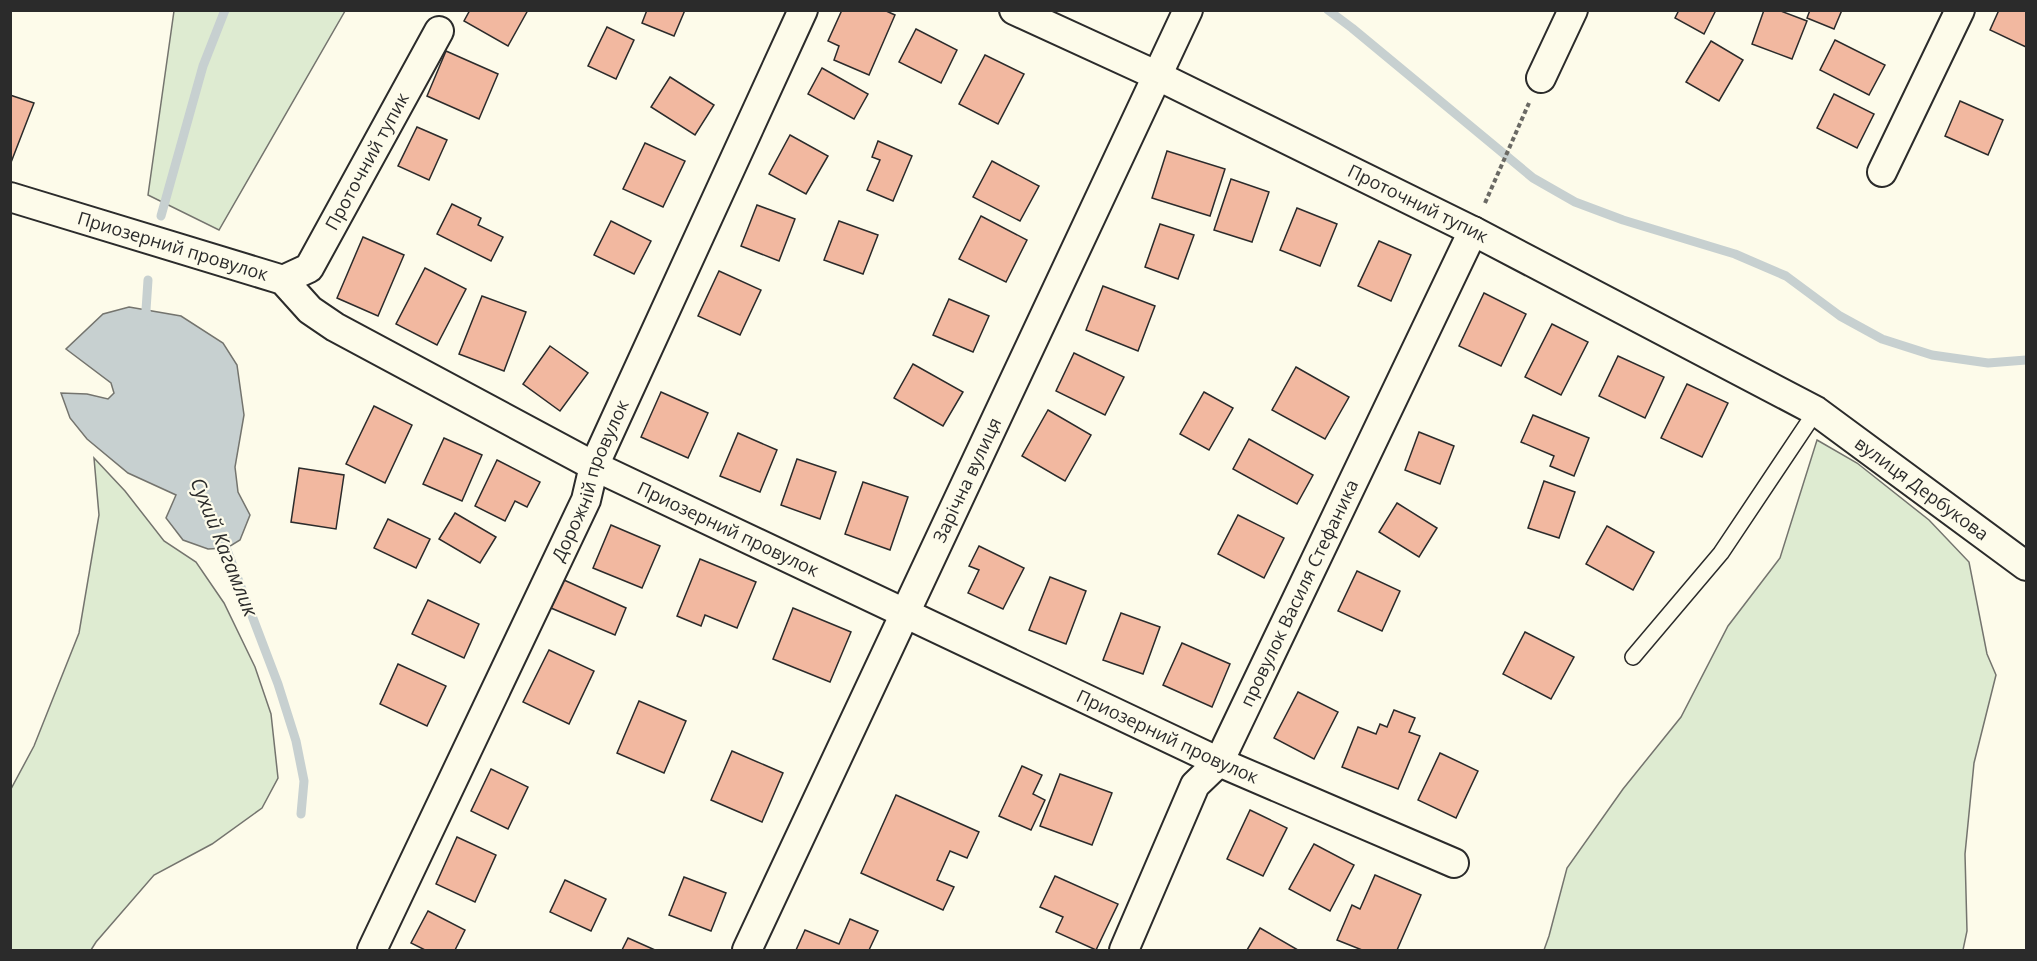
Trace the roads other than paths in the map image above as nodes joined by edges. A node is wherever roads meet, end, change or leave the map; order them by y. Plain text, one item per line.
1 (803, 10) edge
2 (1014, 10) edge
3 (1188, 10) edge
4 (1573, 10) edge
5 (1960, 10) edge
6 (439, 31) dead end
7 (1158, 76) junction
8 (1541, 78) road end
9 (1882, 172) dead end
10 (10, 197) edge
11 (1473, 231) junction
12 (283, 280) junction
13 (1816, 411) junction
14 (594, 466) junction
15 (2026, 566) edge
16 (904, 614) junction
17 (1633, 657) dead end
18 (1219, 762) junction
19 (1454, 862) dead end
20 (372, 951) edge
21 (747, 951) edge
22 (1124, 951) edge

1 - 14 street, Дорожній провулок
2 - 7 street, Проточний тупик
3 - 7 street, Зарічна вулиця
4 - 8 street
5 - 9 street
6 - 12 street, Проточний тупик
7 - 11 street, Проточний тупик
7 - 16 street, Зарічна вулиця
10 - 12 street, Приозерний провулок
11 - 13 street, Проточний тупик
11 - 18 street, провулок Василя Стефаника
12 - 14 street, Приозерний провулок
13 - 15 street, вулиця Дербукова
13 - 17 lane
14 - 16 street, Приозерний провулок
14 - 20 street, Дорожній провулок
16 - 18 street, Приозерний провулок
16 - 21 street, Зарічна вулиця
18 - 19 street, Приозерний провулок
18 - 22 street, провулок Василя Стефаника

